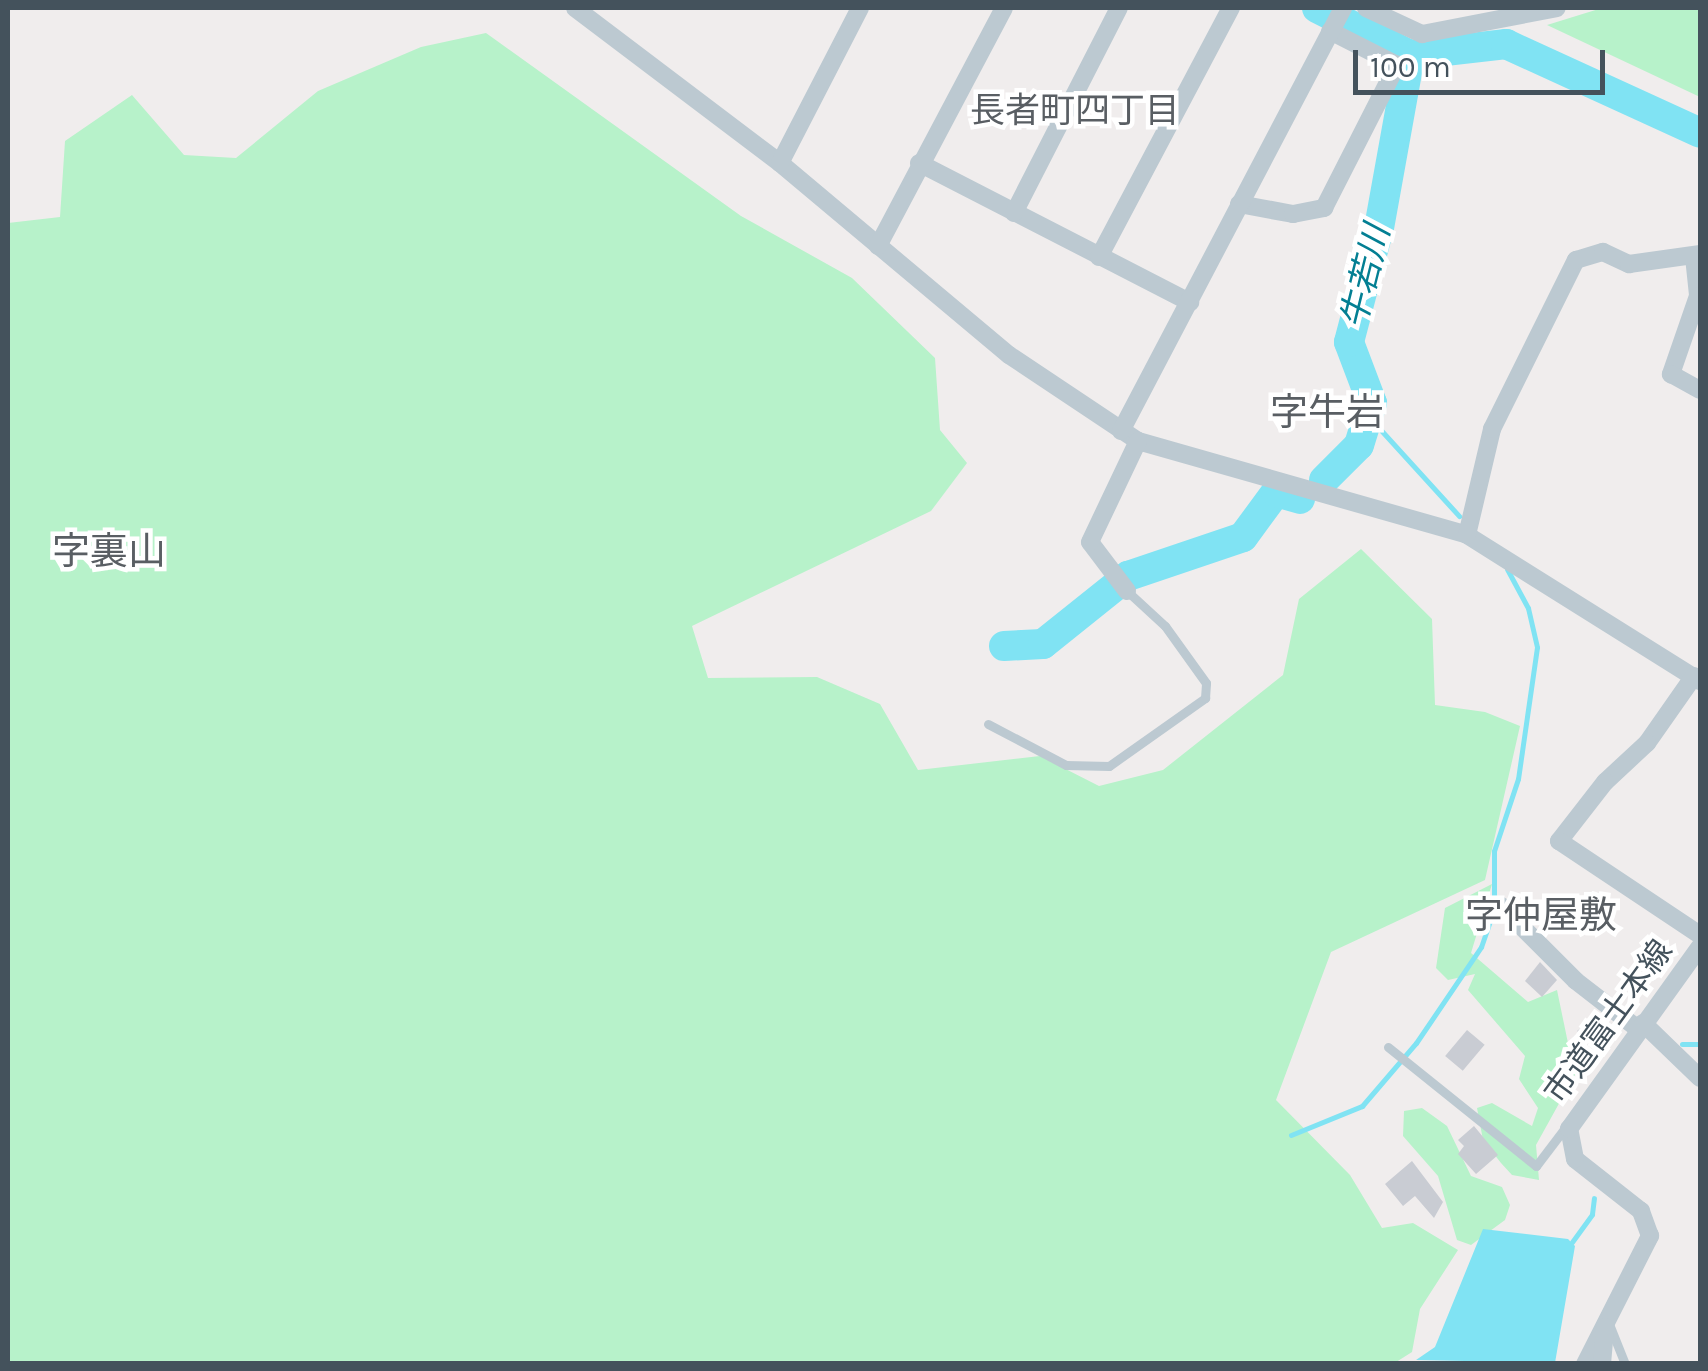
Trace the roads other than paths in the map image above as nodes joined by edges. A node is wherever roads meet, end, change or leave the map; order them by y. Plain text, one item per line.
1 (575, 8) edge
2 (860, 8) edge
3 (1004, 8) edge
4 (1119, 8) edge
5 (1231, 8) edge
6 (1343, 8) edge
7 (1366, 8) edge
8 (1557, 8) edge
9 (1331, 29) junction
10 (780, 163) junction
11 (919, 163) junction
12 (1239, 204) junction
13 (1014, 213) junction
14 (878, 246) junction
15 (1697, 256) edge
16 (1098, 257) junction
17 (1190, 302) junction
18 (1696, 316) edge
19 (1700, 390) edge
20 (1121, 431) junction
21 (1138, 441) junction
22 (1467, 534) junction
23 (1127, 592) joint
24 (1697, 678) edge
25 (988, 724) dead end
26 (1500, 906) dead end
27 (1700, 935) edge
28 (1700, 946) edge
29 (1640, 1026) junction
30 (1392, 1051) dead end
31 (1700, 1078) edge
32 (1575, 1114) junction
33 (1606, 1324) junction
34 (1585, 1364) edge
35 (1602, 1364) edge
36 (1625, 1364) edge

1 - 10 street
2 - 10 street
3 - 11 street
4 - 13 street
5 - 16 street
6 - 9 street
7 - 8 street
9 - 12 street
9 - 12 street
10 - 14 street
11 - 13 street
11 - 14 street
12 - 17 street
13 - 16 street
14 - 20 street
15 - 18 street
15 - 22 street
16 - 17 street
17 - 20 street
18 - 19 street
20 - 21 street
21 - 22 street
21 - 23 street
22 - 24 street
23 - 25 lane
24 - 27 street
26 - 29 street
28 - 29 street, 市道富士本線
29 - 31 street
29 - 32 street, 市道富士本線
30 - 32 lane
32 - 33 street, 市道富士本線
33 - 34 street, 市道富士本線
33 - 35 street, 市道富士本線
33 - 36 lane

